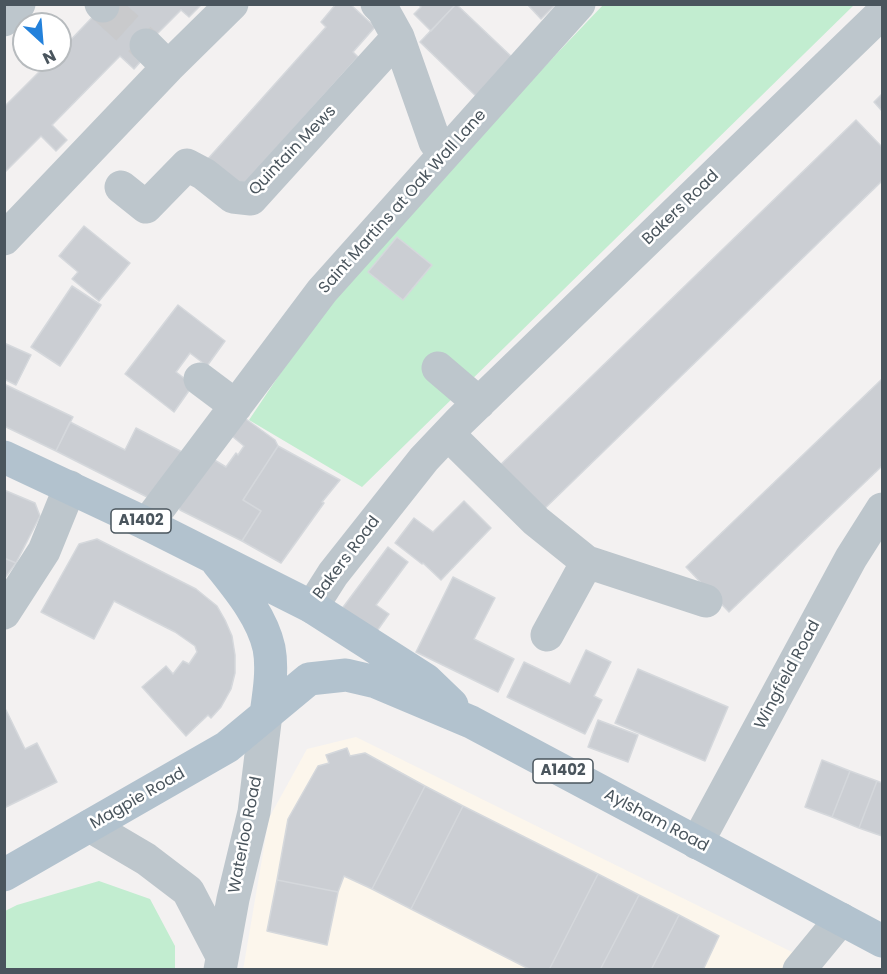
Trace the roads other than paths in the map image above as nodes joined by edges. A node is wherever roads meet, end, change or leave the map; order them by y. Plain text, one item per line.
1 (19, 4) edge
2 (232, 4) edge
3 (377, 4) edge
4 (579, 4) edge
5 (882, 13) edge
6 (4, 20) edge
7 (398, 37) junction
8 (435, 142) dead end
9 (121, 187) dead end
10 (4, 239) edge
11 (438, 368) dead end
12 (200, 379) dead end
13 (479, 403) junction
14 (236, 406) junction
15 (448, 434) junction
16 (4, 457) edge
17 (70, 487) junction
18 (882, 509) edge
19 (147, 524) junction
20 (212, 556) junction
21 (586, 562) junction
22 (706, 601) dead end
23 (312, 607) junction
24 (4, 613) edge
25 (547, 635) dead end
26 (266, 714) junction
27 (471, 722) junction
28 (90, 826) junction
29 (697, 843) junction
30 (4, 875) edge
31 (841, 919) junction
32 (882, 941) edge
33 (221, 963) edge
34 (799, 969) edge

1 - 6 street
2 - 10 street
3 - 7 street
4 - 14 street, Saint Martins at Oak Wall Lane
5 - 13 street, Bakers Road
7 - 8 street
7 - 9 street, Quintain Mews
11 - 13 street
12 - 14 street
13 - 15 street, Bakers Road
14 - 19 street, Saint Martins at Oak Wall Lane
15 - 21 street
15 - 23 street, Bakers Road
16 - 17 main road, A1402
17 - 19 main road, A1402
17 - 24 street
18 - 29 street, Wingfield Road
19 - 20 main road, A1402
20 - 23 main road, A1402
20 - 26 main road, A1402
21 - 22 street
21 - 25 street
23 - 27 main road, A1402
26 - 27 main road, Aylsham Road / A1402
26 - 28 main road, Magpie Road / A1402
26 - 33 street, Waterloo Road
27 - 29 main road, Aylsham Road / A1402
28 - 30 main road, Magpie Road / A1402
28 - 33 street, Waterloo Road
29 - 31 main road, Aylsham Road / A1402
31 - 32 main road, Aylsham Road / A1402
31 - 34 street

